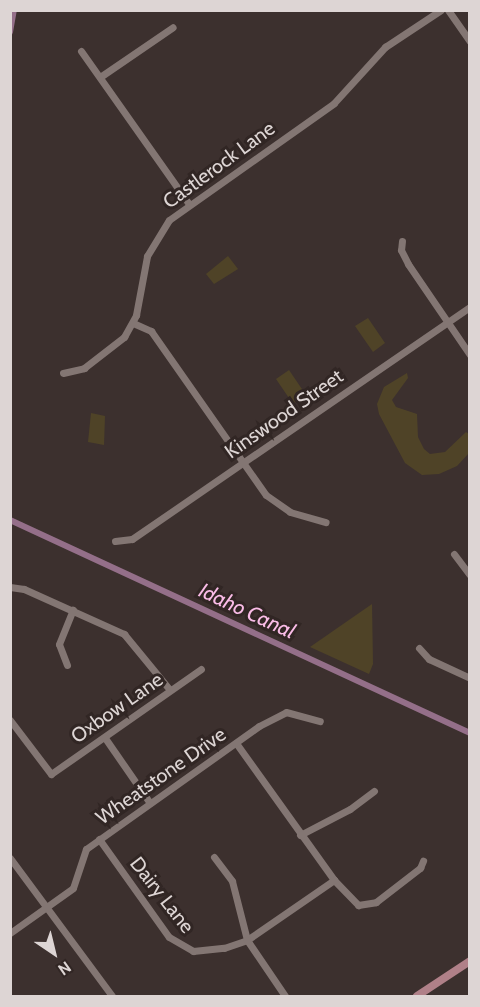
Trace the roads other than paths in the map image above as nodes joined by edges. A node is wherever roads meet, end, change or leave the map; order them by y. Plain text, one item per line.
1 (441, 10) edge
2 (448, 10) edge
3 (173, 27) dead end
4 (470, 41) edge
5 (81, 51) dead end
6 (100, 77) junction
7 (189, 204) junction
8 (402, 241) dead end
9 (470, 307) edge
10 (449, 321) junction
11 (133, 323) junction
12 (470, 355) edge
13 (63, 373) dead end
14 (243, 463) junction
15 (326, 522) dead end
16 (115, 541) dead end
17 (454, 554) dead end
18 (470, 575) edge
19 (10, 587) edge
20 (73, 610) junction
21 (419, 648) dead end
22 (67, 665) dead end
23 (201, 669) dead end
24 (470, 678) edge
25 (170, 690) junction
26 (10, 720) edge
27 (320, 722) dead end
28 (105, 738) junction
29 (236, 744) junction
30 (374, 791) dead end
31 (150, 804) junction
32 (300, 836) junction
33 (99, 839) junction
34 (214, 857) dead end
35 (10, 858) edge
36 (423, 861) dead end
37 (334, 880) junction
38 (48, 907) junction
39 (10, 933) edge
40 (247, 940) junction
41 (470, 961) edge
42 (112, 996) edge
43 (285, 996) edge
44 (417, 996) edge

1 - 7 street, Castlerock Lane
2 - 4 street
3 - 6 street
5 - 6 street
6 - 7 street
7 - 11 street, Castlerock Lane
8 - 10 street
9 - 10 street, Kinswood Street
10 - 12 street
10 - 14 street, Kinswood Street
11 - 13 street, Castlerock Lane
11 - 14 street
14 - 15 street
14 - 16 street, Kinswood Street
17 - 18 street
19 - 20 street
20 - 22 street
20 - 25 street
21 - 24 street
23 - 25 street, Oxbow Lane
25 - 28 street, Oxbow Lane
26 - 28 street, Oxbow Lane
27 - 29 street, Wheatstone Drive
28 - 31 street
29 - 31 street, Wheatstone Drive
29 - 32 street
30 - 32 street
31 - 33 street, Wheatstone Drive
32 - 37 street
33 - 38 street, Wheatstone Drive
33 - 40 street, Dairy Lane
34 - 40 street
35 - 38 street
36 - 37 street
37 - 40 street, Dairy Lane
38 - 39 street, Wheatstone Drive
38 - 42 street
40 - 43 street
41 - 44 main road

